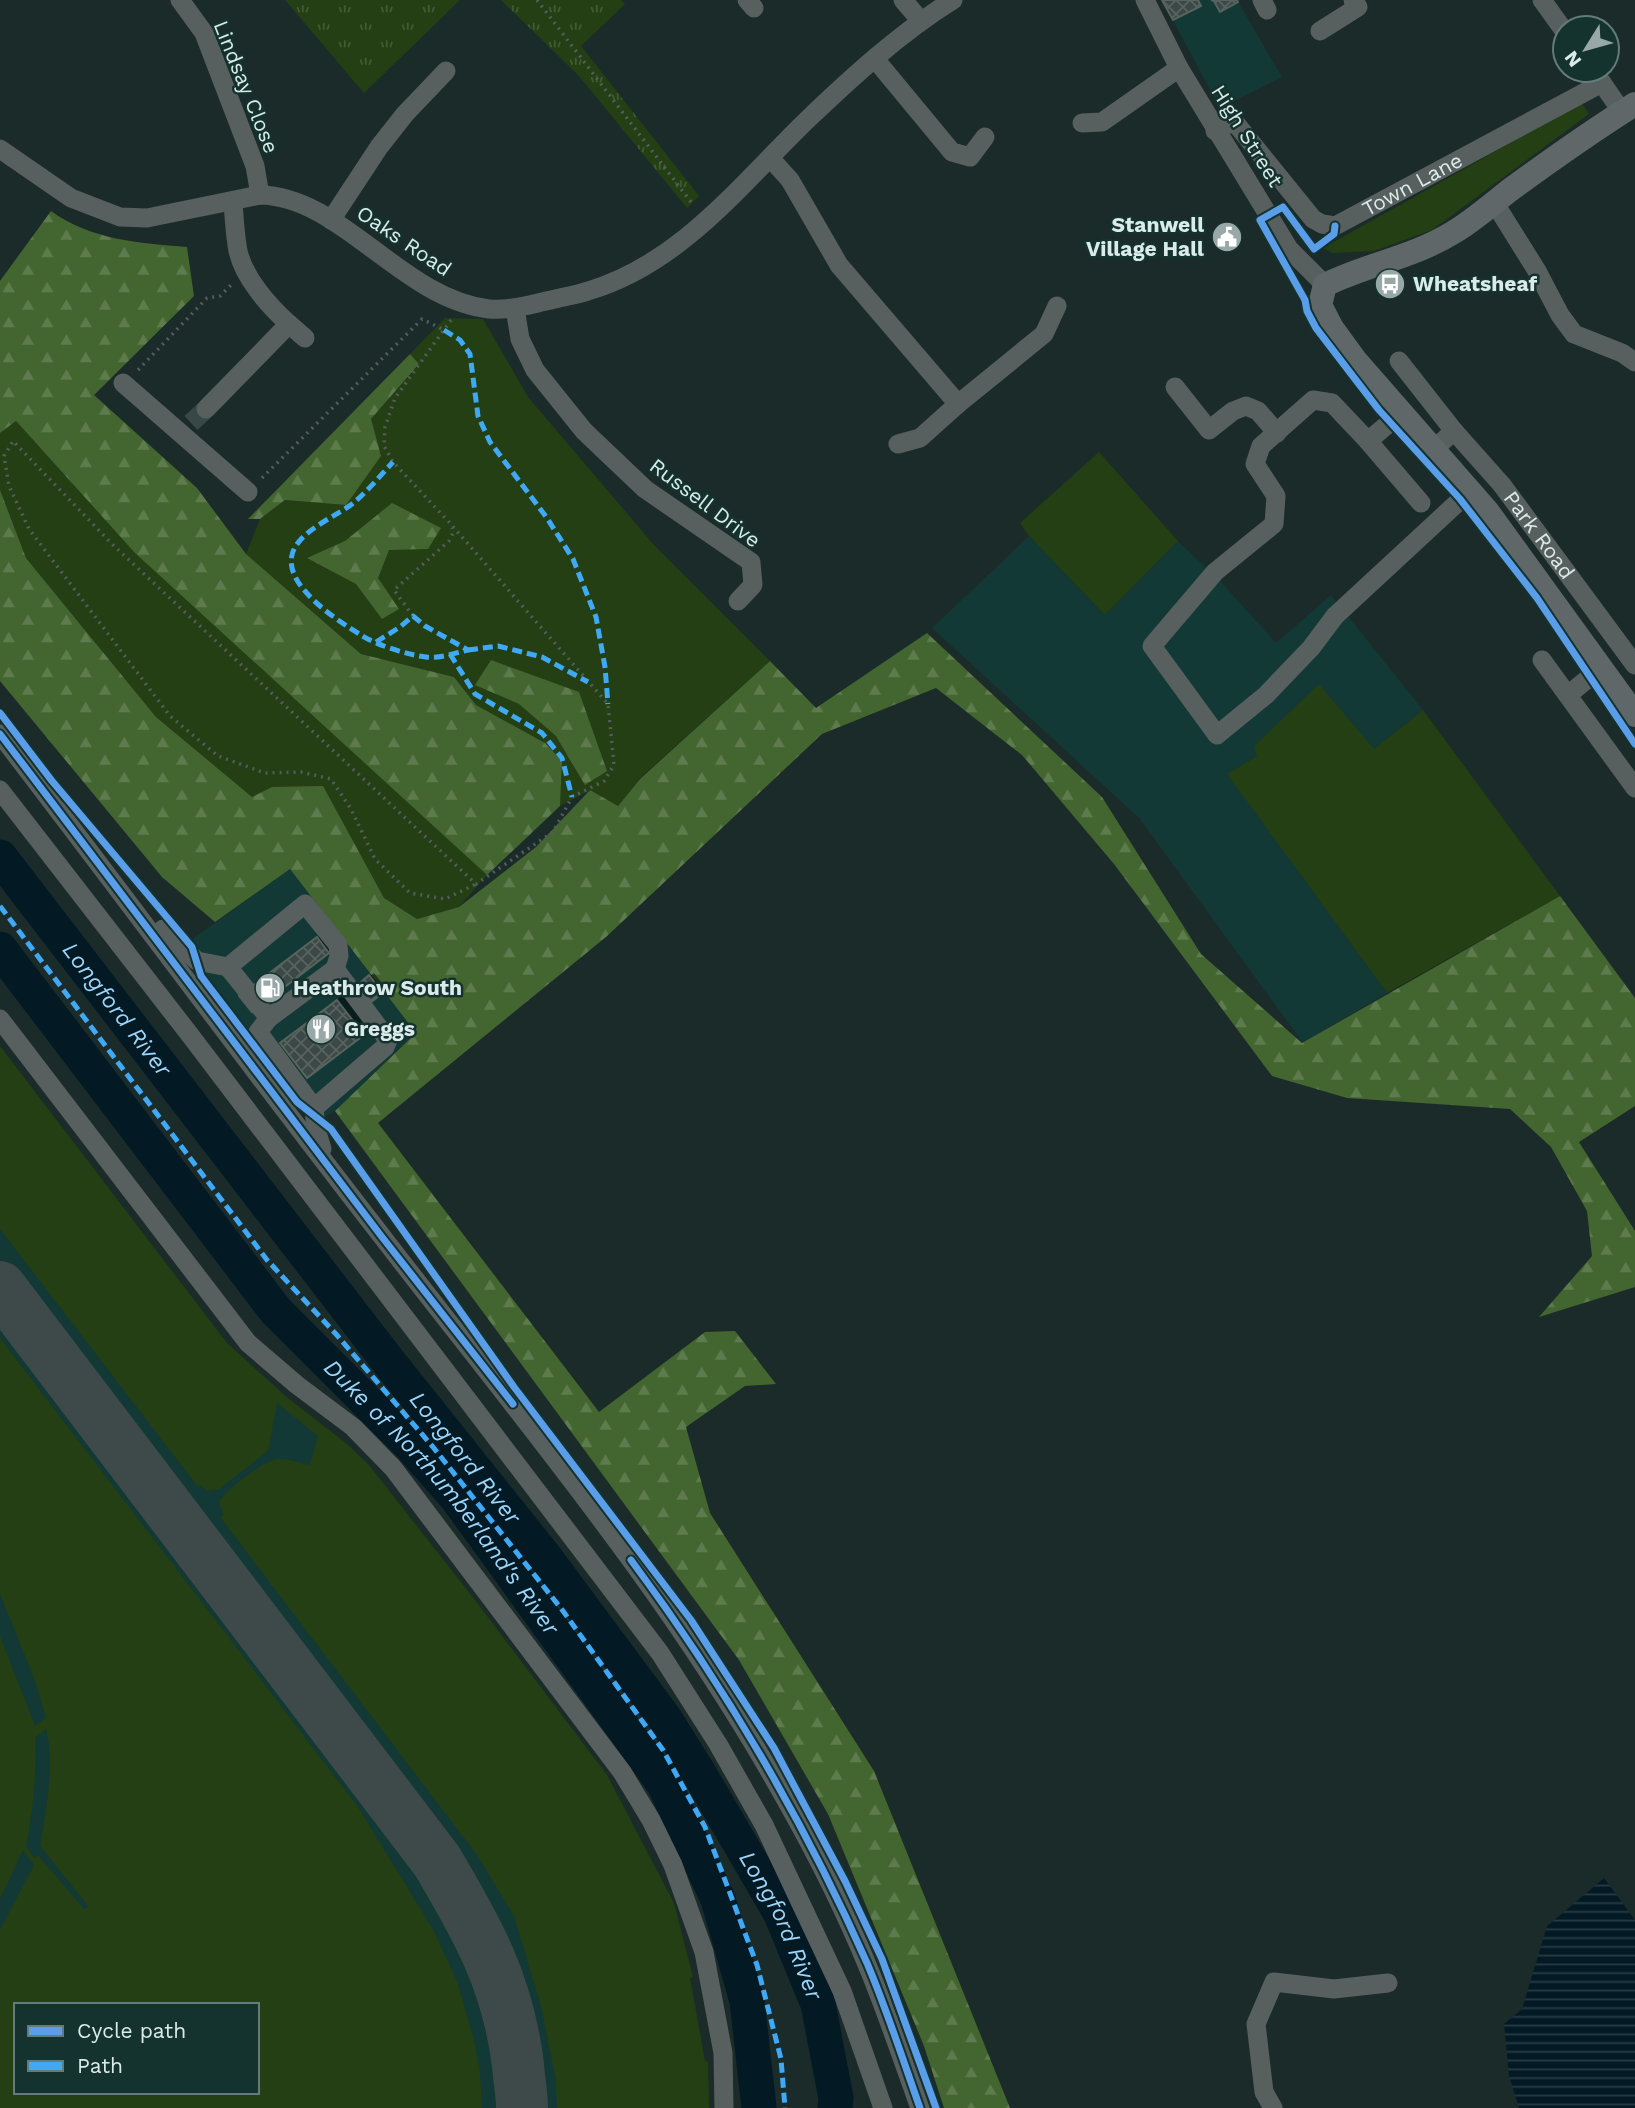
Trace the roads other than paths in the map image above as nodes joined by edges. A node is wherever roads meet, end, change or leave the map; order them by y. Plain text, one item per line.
1 (180, 0) edge
2 (903, 0) edge
3 (953, 0) edge
4 (1145, 0) edge
5 (1353, 0) edge
6 (921, 21) junction
7 (1320, 31) dead end
8 (875, 59) junction
9 (1179, 68) junction
10 (446, 71) dead end
11 (1583, 84) edge
12 (1605, 84) edge
13 (1629, 108) edge
14 (1082, 123) dead end
15 (1215, 131) junction
16 (985, 138) dead end
17 (0, 149) edge
18 (771, 159) junction
19 (260, 195) junction
20 (233, 201) junction
21 (1494, 202) junction
22 (331, 220) junction
23 (1325, 285) junction
24 (1057, 306) dead end
25 (515, 308) junction
26 (289, 324) junction
27 (306, 338) dead end
28 (1399, 361) dead end
29 (1635, 362) edge
30 (123, 383) road end
31 (1175, 387) dead end
32 (958, 404) junction
33 (206, 409) tunnel mouth
34 (1401, 413) junction
35 (1454, 430) junction
36 (1277, 433) junction
37 (1368, 441) junction
38 (898, 444) dead end
39 (1433, 450) junction
40 (1470, 491) junction
41 (248, 492) road end
42 (1421, 503) dead end
43 (738, 601) dead end
44 (1542, 660) dead end
45 (1635, 665) edge
46 (1602, 667) junction
47 (1567, 695) junction
48 (1634, 711) edge
49 (0, 734) edge
50 (1635, 788) edge
51 (0, 790) edge
52 (91, 851) junction
53 (228, 967) junction
54 (335, 969) junction
55 (269, 1018) junction
56 (0, 1019) edge
57 (314, 1108) junction
58 (327, 1164) junction
59 (1388, 1983) dead end
60 (724, 2108) edge
61 (883, 2108) edge
62 (920, 2108) edge
63 (1273, 2108) edge

1 - 19 street, Lindsay Close
2 - 6 street
3 - 6 street, Oaks Road
4 - 9 street, High Street
5 - 7 street
6 - 8 street, Oaks Road
8 - 16 street
8 - 18 street, Oaks Road
9 - 14 street
9 - 15 street, High Street
10 - 22 street
11 - 15 street, Town Lane
12 - 13 street
13 - 21 main road
15 - 23 street, High Street
17 - 20 street, Oaks Road
18 - 25 street, Oaks Road
18 - 32 street
19 - 20 street, Oaks Road
19 - 22 street, Oaks Road
20 - 26 street
21 - 23 main road
21 - 29 street
22 - 25 street, Oaks Road
23 - 34 main road, Park Road
24 - 32 street
25 - 43 street, Russell Drive
26 - 27 street
26 - 33 street
28 - 35 street, Park Road
30 - 41 street
31 - 36 street
32 - 38 street
34 - 37 street
34 - 39 main road, Park Road
35 - 39 street
35 - 45 street, Park Road
36 - 37 street
36 - 40 street
37 - 42 street
39 - 40 main road, Park Road
40 - 46 main road, Park Road
44 - 47 street
46 - 47 street
46 - 48 main road, Park Road
47 - 50 street
49 - 52 street
51 - 61 street
52 - 53 street
52 - 58 street
53 - 54 street
53 - 55 street
54 - 55 street
54 - 57 street
55 - 57 street
56 - 60 street
57 - 58 street
58 - 62 street
59 - 63 street

